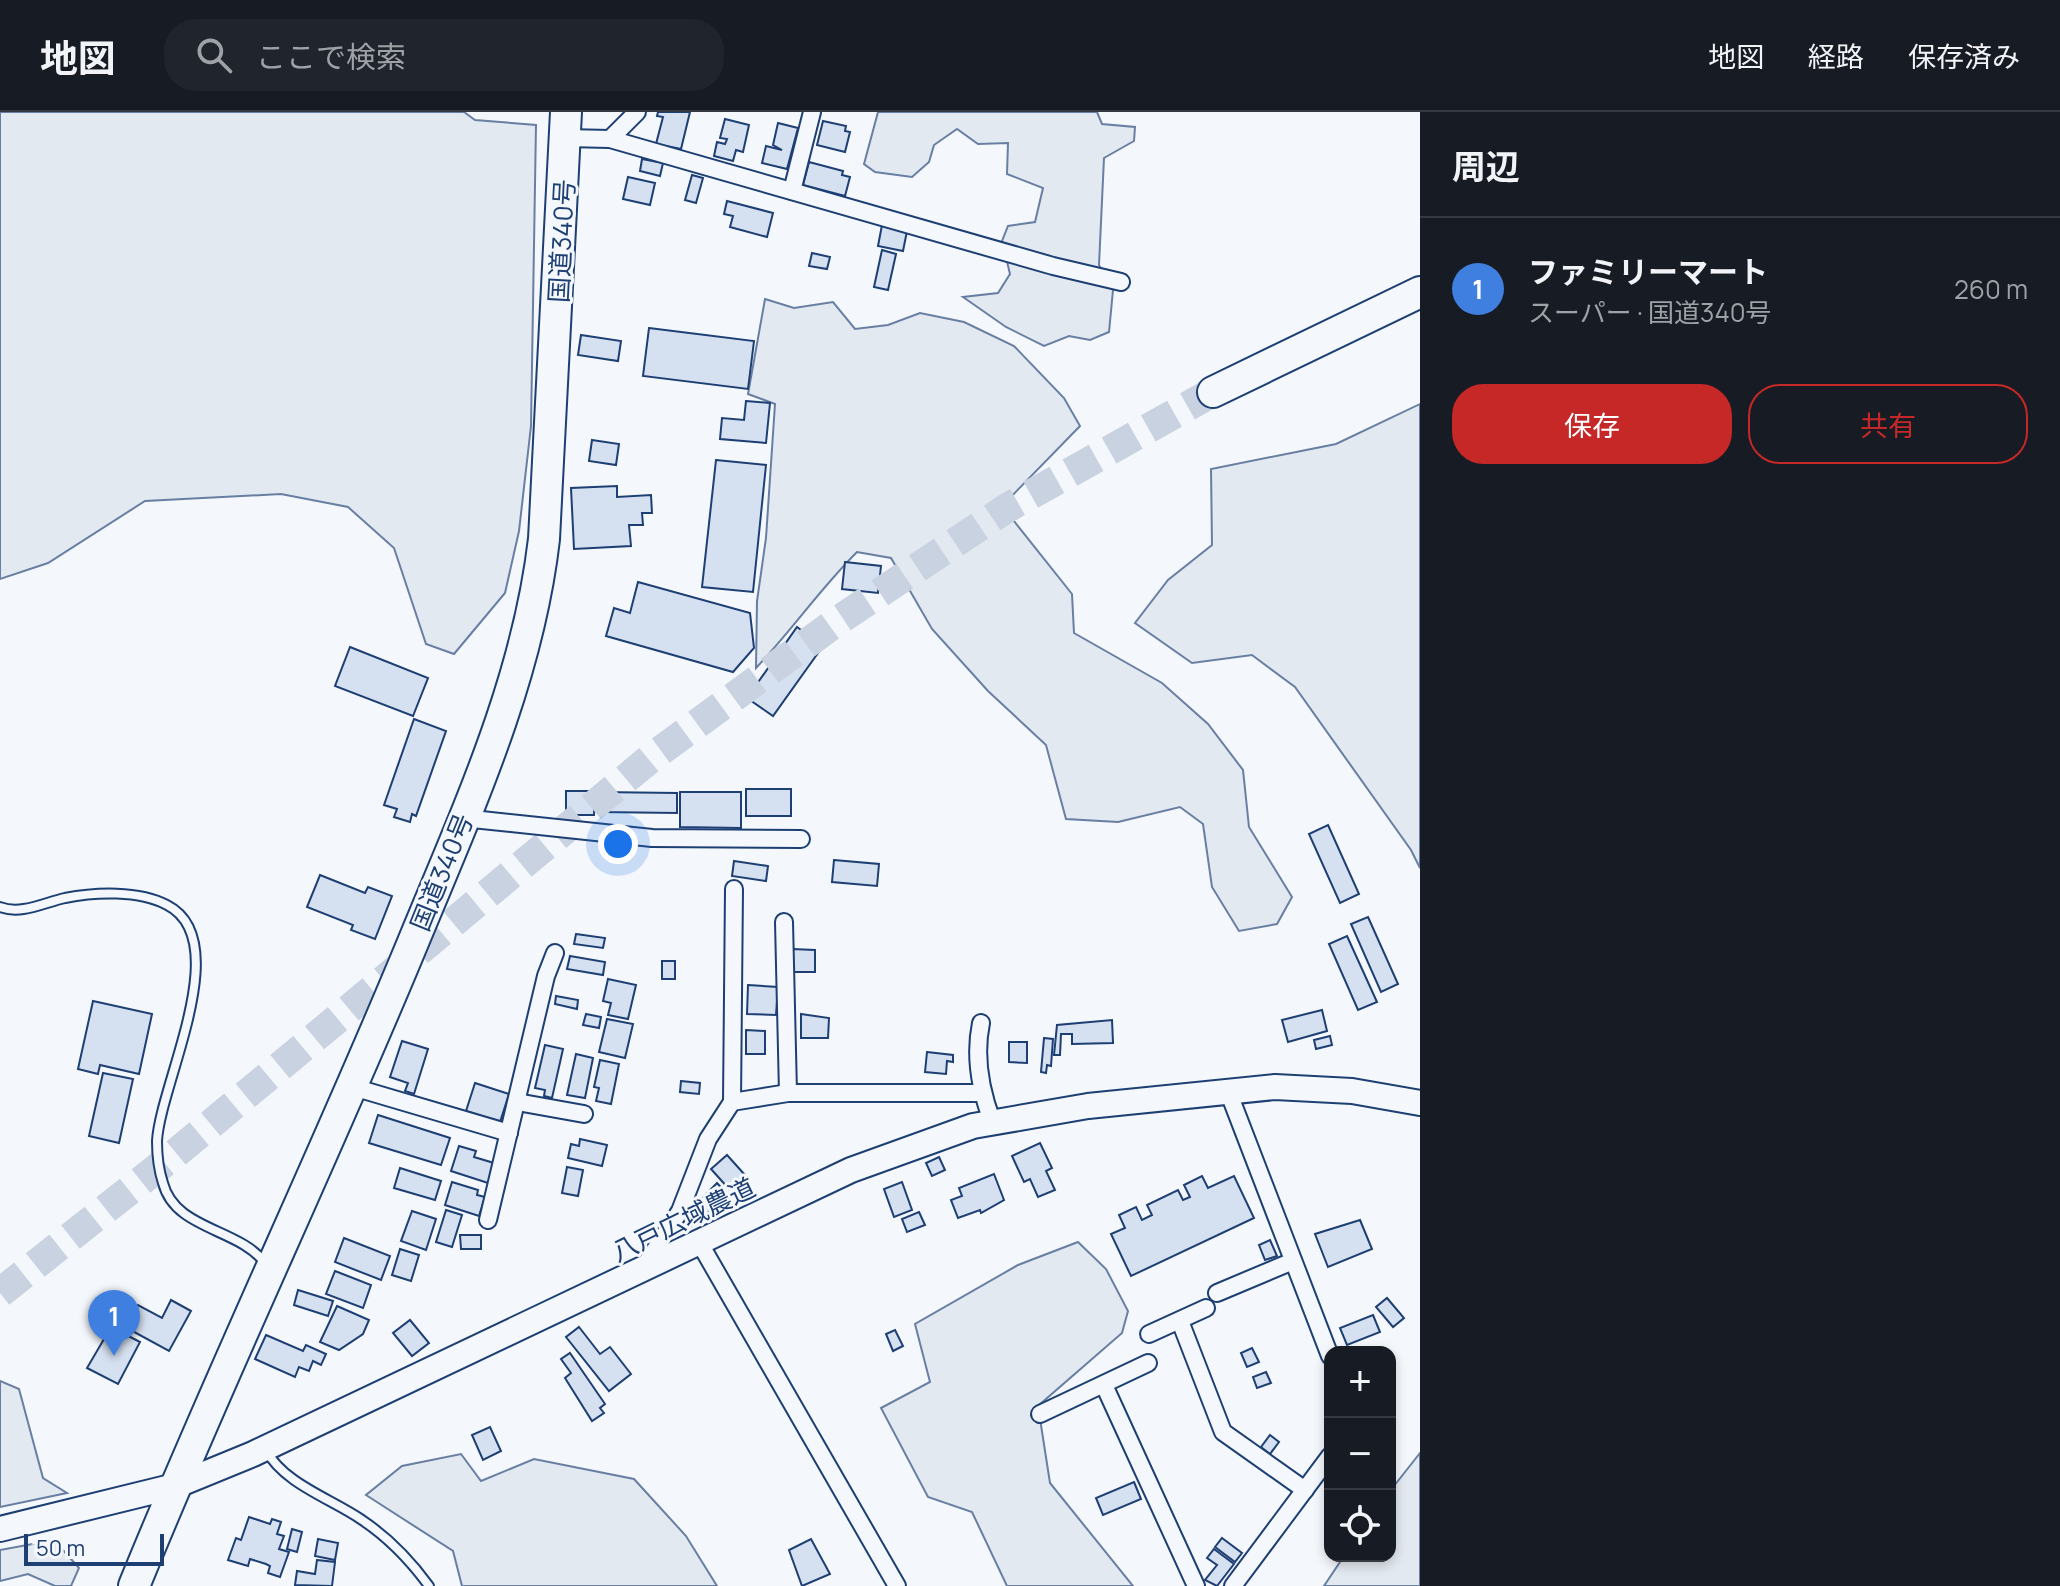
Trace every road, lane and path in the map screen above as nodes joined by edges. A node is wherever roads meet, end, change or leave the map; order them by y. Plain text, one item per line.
1 (637, 112) edge
2 (812, 112) edge
3 (566, 125) edge
4 (610, 139) junction
5 (792, 191) junction
6 (1121, 282) dead end
7 (1420, 292) edge
8 (1213, 392) tunnel mouth
9 (463, 818) junction
10 (801, 839) dead end
11 (734, 889) dead end
12 (0, 907) edge
13 (784, 922) dead end
14 (555, 953) dead end
15 (981, 1023) dead end
16 (353, 1087) junction
17 (1228, 1091) junction
18 (788, 1093) junction
19 (982, 1093) junction
20 (517, 1102) junction
21 (732, 1102) junction
22 (1420, 1103) edge
23 (584, 1114) dead end
24 (992, 1121) junction
25 (509, 1133) junction
26 (488, 1220) dead end
27 (699, 1242) junction
28 (1293, 1261) junction
29 (270, 1269) junction
30 (643, 1270) junction
31 (1217, 1293) dead end
32 (1206, 1308) dead end
33 (1180, 1321) junction
34 (1149, 1334) dead end
35 (1326, 1346) edge
36 (1148, 1363) dead end
37 (1104, 1385) junction
38 (1040, 1414) dead end
39 (265, 1448) junction
40 (1324, 1464) edge
41 (175, 1486) junction
42 (1305, 1490) junction
43 (0, 1529) edge
44 (134, 1586) edge
45 (429, 1586) edge
46 (897, 1586) edge
47 (1196, 1586) edge
48 (1233, 1586) edge

1 - 4 street
2 - 5 street
3 - 4 street
3 - 9 highway, 国道340号
4 - 5 street
5 - 6 street
7 - 8 highway
9 - 10 street
9 - 16 highway, 国道340号
11 - 21 street
12 - 29 lane
13 - 18 street
14 - 20 street
15 - 19 street
16 - 25 street
16 - 29 highway, 国道340号
17 - 22 street, 八戸広域農道
17 - 24 street, 八戸広域農道
17 - 28 street
18 - 19 street
18 - 21 street
19 - 24 street
20 - 23 street
20 - 25 street
21 - 30 street
24 - 27 street, 八戸広域農道
25 - 26 street
27 - 30 street, 八戸広域農道
27 - 46 street
28 - 31 street
28 - 35 street
29 - 41 highway, 国道340号
30 - 39 street, 八戸広域農道
32 - 33 street
33 - 34 street
33 - 42 street
36 - 37 street
37 - 38 street
37 - 47 street
39 - 41 street, 八戸広域農道
39 - 45 lane
40 - 42 street
41 - 43 street, 八戸広域農道
41 - 44 highway, 国道340号
42 - 48 street

